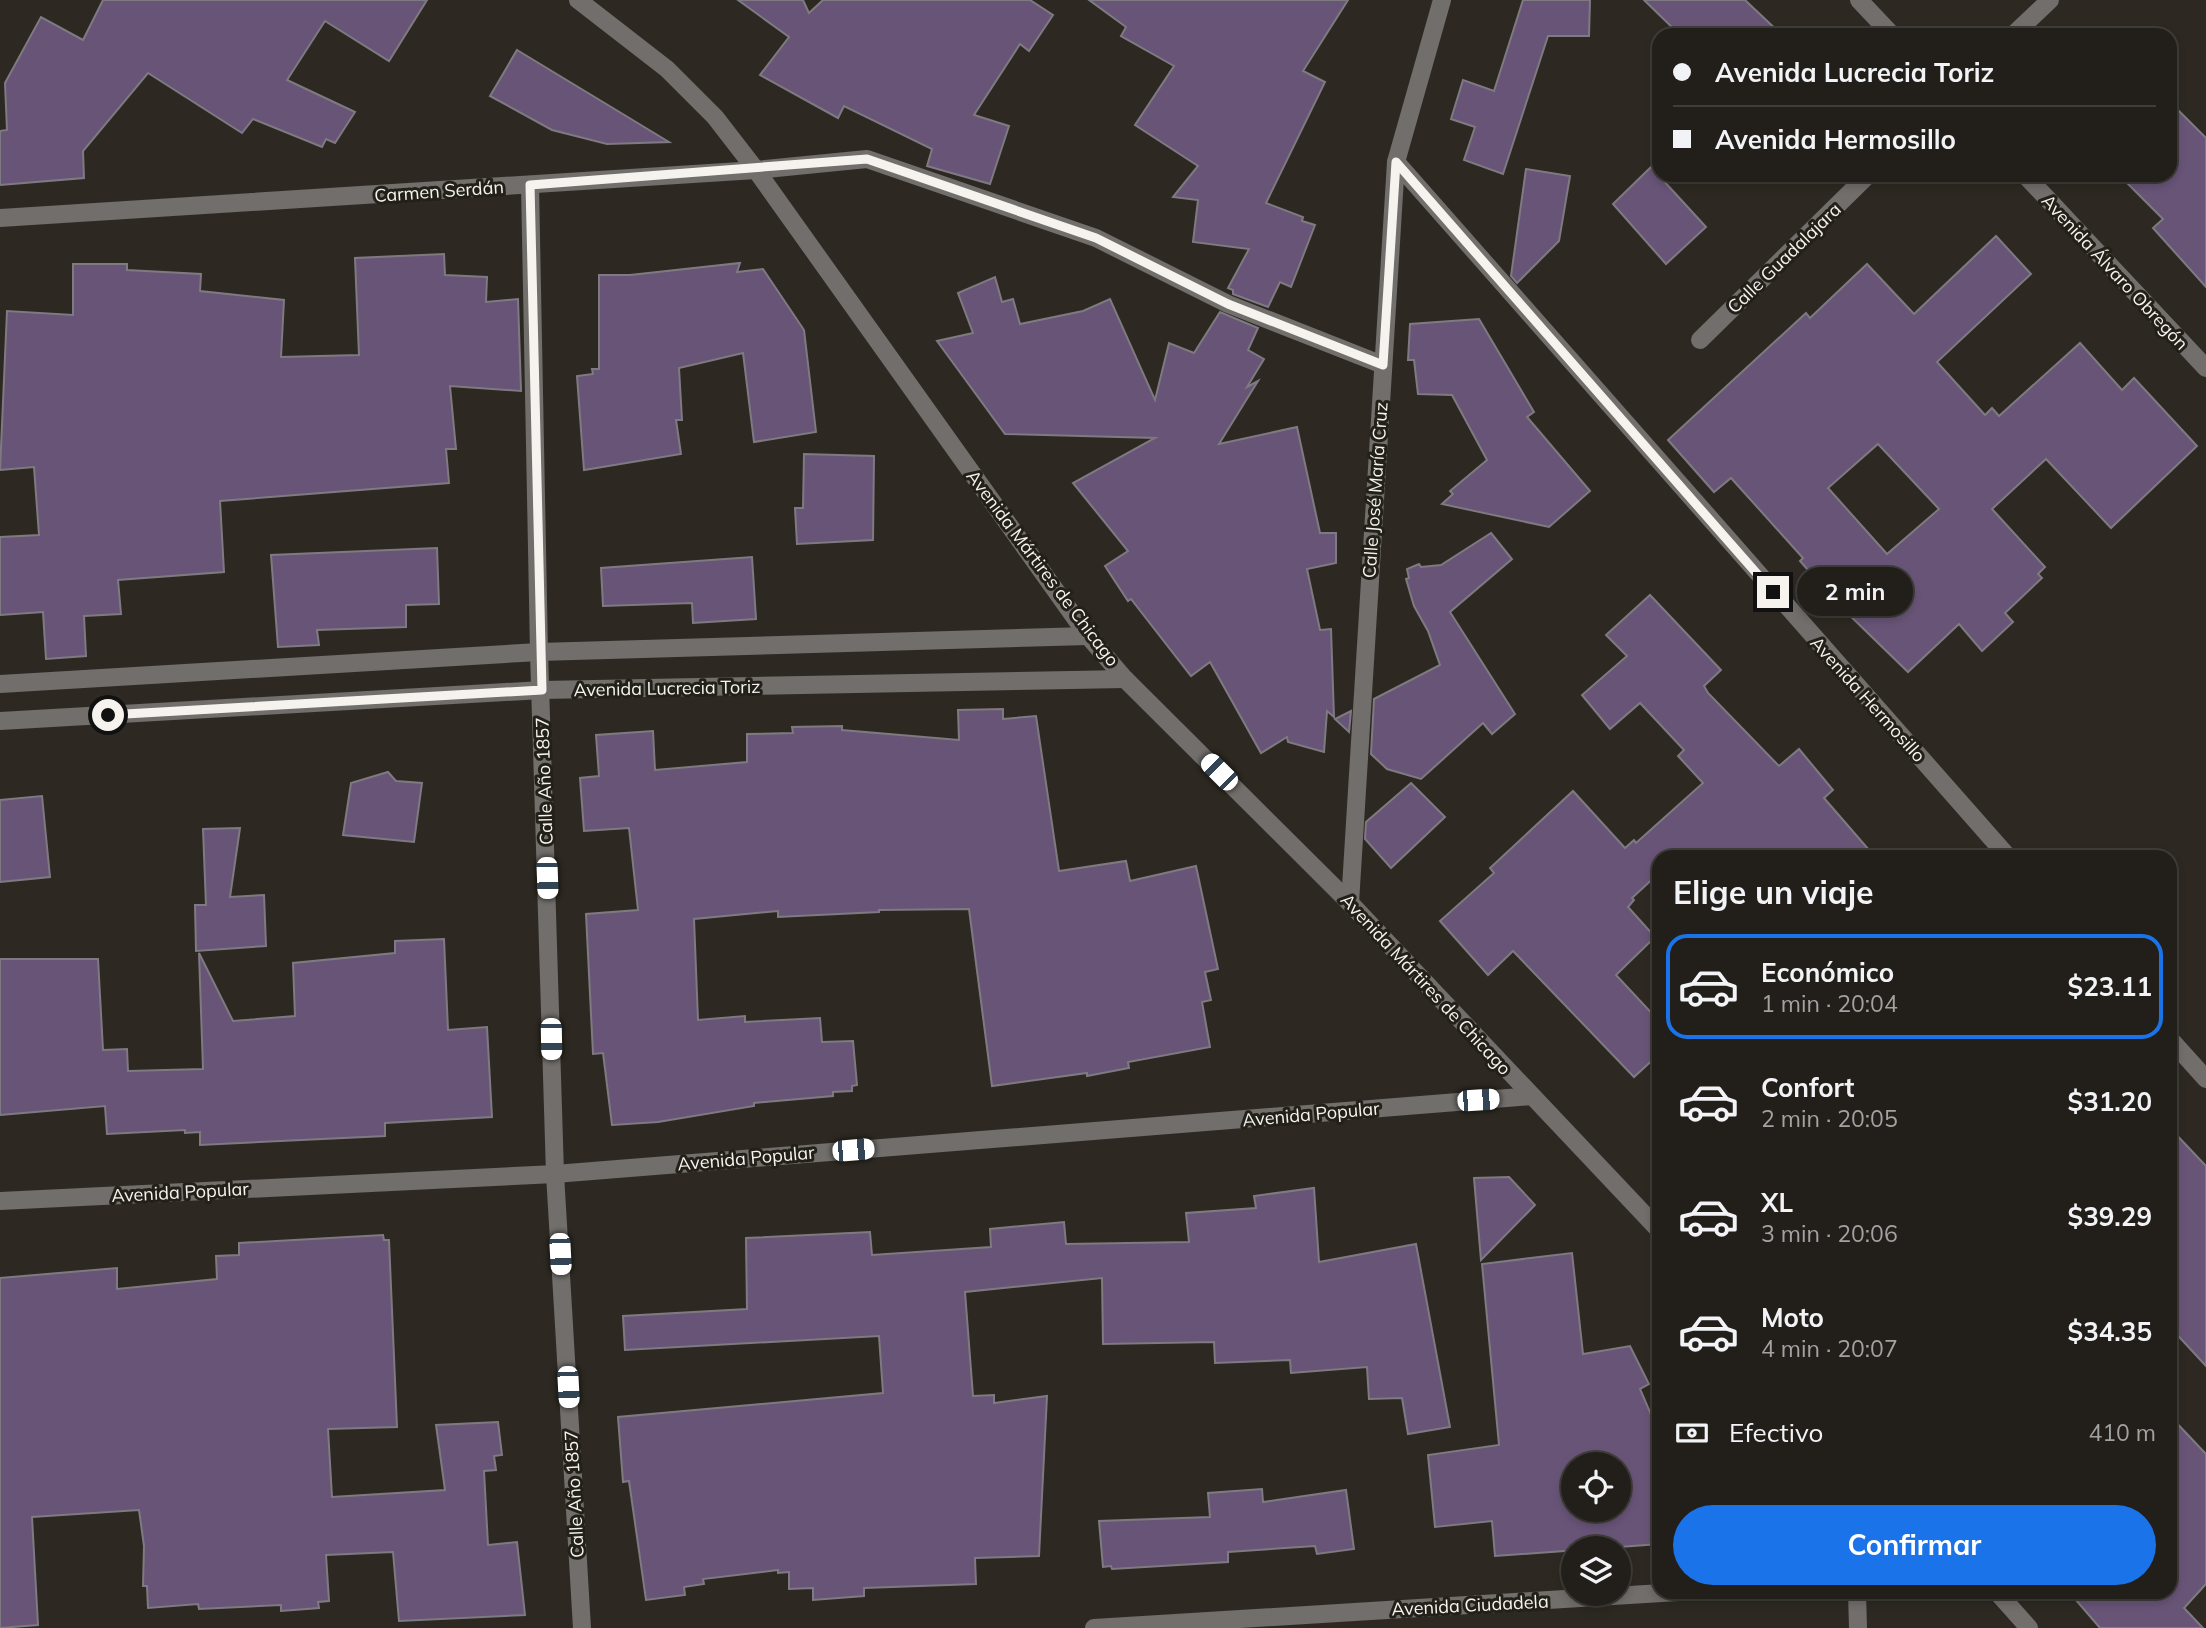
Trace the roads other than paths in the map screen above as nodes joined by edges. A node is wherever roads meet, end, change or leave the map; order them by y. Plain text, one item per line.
1 (578, 0) edge
2 (1441, 0) edge
3 (1859, 0) edge
4 (2050, 0) edge
5 (1885, 28) edge
6 (2020, 28) edge
7 (1396, 162) junction
8 (756, 170) junction
9 (1861, 182) edge
10 (2032, 182) edge
11 (530, 185) junction
12 (0, 218) edge
13 (1700, 340) dead end
14 (1383, 365) junction
15 (2206, 368) edge
16 (1088, 636) junction
17 (539, 652) junction
18 (1125, 679) junction
19 (0, 684) edge
20 (542, 690) junction
21 (0, 721) edge
22 (2002, 850) edge
23 (1350, 903) junction
24 (2177, 1047) edge
25 (2206, 1079) edge
26 (1532, 1096) junction
27 (555, 1174) junction
28 (0, 1201) edge
29 (1652, 1223) edge
30 (1652, 1594) edge
31 (1857, 1599) edge
32 (2003, 1599) edge
33 (582, 1628) edge
34 (1094, 1628) edge
35 (1858, 1628) edge
36 (2029, 1628) edge

1 - 8 street, Avenida Mártires de Chicago
2 - 7 street, Calle José María Cruz
3 - 5 street
4 - 6 street
7 - 14 street, Calle José María Cruz
7 - 22 street, Avenida Hermosillo
8 - 11 street, Carmen Serdán
8 - 14 street, Carmen Serdán
8 - 16 street, Avenida Mártires de Chicago
9 - 13 street, Calle Guadalajara
10 - 15 street, Avenida Álvaro Obregón
11 - 12 street, Carmen Serdán
11 - 17 street, Calle Año 1857
14 - 23 street, Calle José María Cruz
16 - 17 street
16 - 18 street, Avenida Mártires de Chicago
17 - 19 street
17 - 20 street, Calle Año 1857
18 - 20 street, Avenida Lucrecia Toriz
18 - 23 street, Avenida Mártires de Chicago
20 - 21 street, Avenida Lucrecia Toriz
20 - 27 street, Calle Año 1857
23 - 26 street, Avenida Mártires de Chicago
24 - 25 street
26 - 27 street, Avenida Popular
26 - 29 street, Avenida Mártires de Chicago
27 - 28 street, Avenida Popular
27 - 33 street, Calle Año 1857
30 - 34 street, Avenida Ciudadela
31 - 35 street
32 - 36 street

